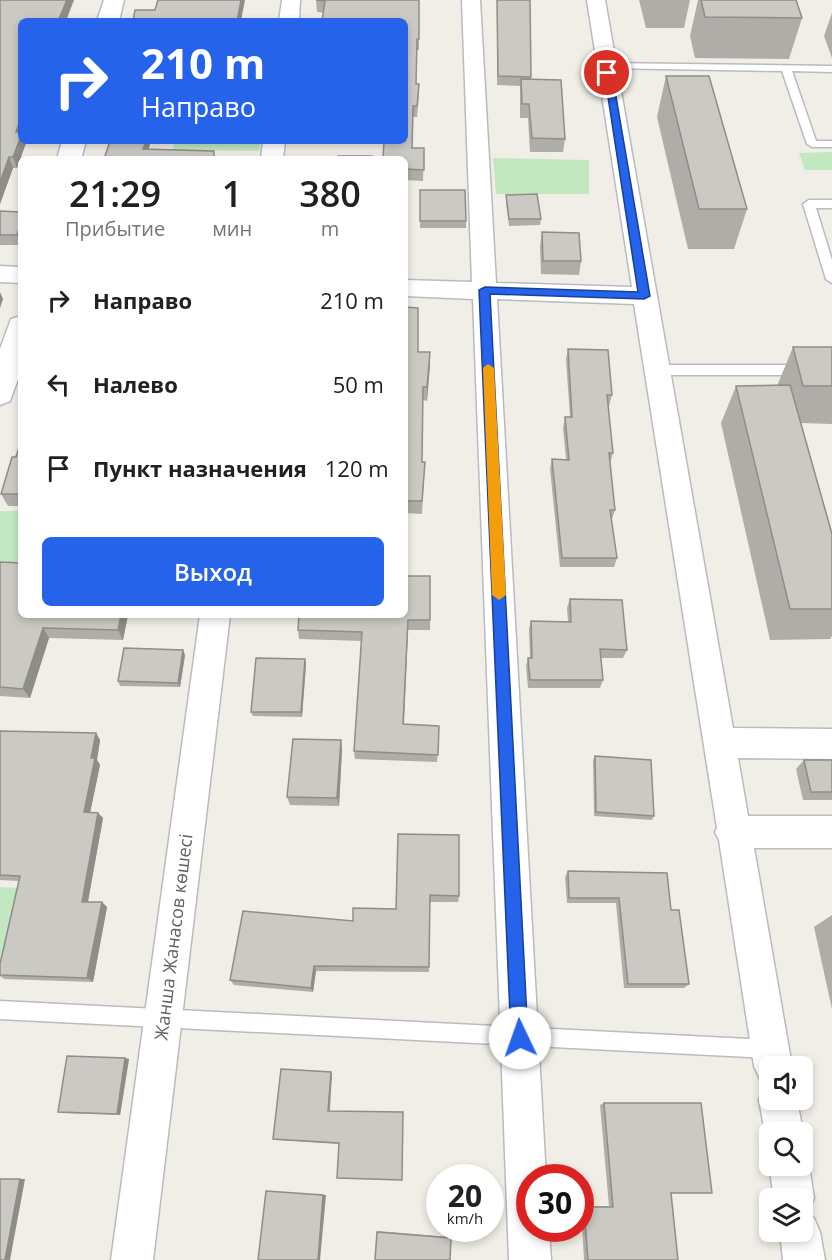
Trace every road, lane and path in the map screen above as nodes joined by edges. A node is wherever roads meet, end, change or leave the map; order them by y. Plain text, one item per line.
1 (114, 0) edge
2 (291, 0) edge
3 (471, 0) edge
4 (596, 0) edge
5 (109, 18) edge
6 (289, 18) edge
7 (606, 66) junction
8 (786, 68) junction
9 (832, 69) edge
10 (832, 144) edge
11 (832, 204) edge
12 (0, 274) edge
13 (18, 275) edge
14 (832, 279) edge
15 (408, 288) edge
16 (485, 290) junction
17 (644, 296) junction
18 (18, 336) edge
19 (656, 370) junction
20 (832, 370) edge
21 (0, 394) edge
22 (215, 618) edge
23 (718, 743) junction
24 (832, 744) edge
25 (732, 832) junction
26 (832, 832) edge
27 (0, 1010) edge
28 (163, 1017) junction
29 (520, 1038) junction
30 (772, 1056) edge
31 (759, 1057) edge
32 (801, 1242) edge
33 (132, 1260) edge
34 (530, 1260) edge
35 (804, 1260) edge

1 - 5 street
2 - 6 street
3 - 16 street
4 - 7 street
7 - 8 lane
7 - 17 street
8 - 9 lane
8 - 10 lane
11 - 14 lane
12 - 13 street
15 - 16 street
16 - 17 street
16 - 29 street
17 - 19 street
18 - 21 street
19 - 20 lane
19 - 23 street
22 - 28 street, Жанша Жанасов көшесі
23 - 24 street
23 - 25 street
25 - 26 street
25 - 30 street
27 - 28 lane
28 - 29 lane
28 - 33 street, Жанша Жанасов көшесі
29 - 31 lane
29 - 34 street
32 - 35 street

